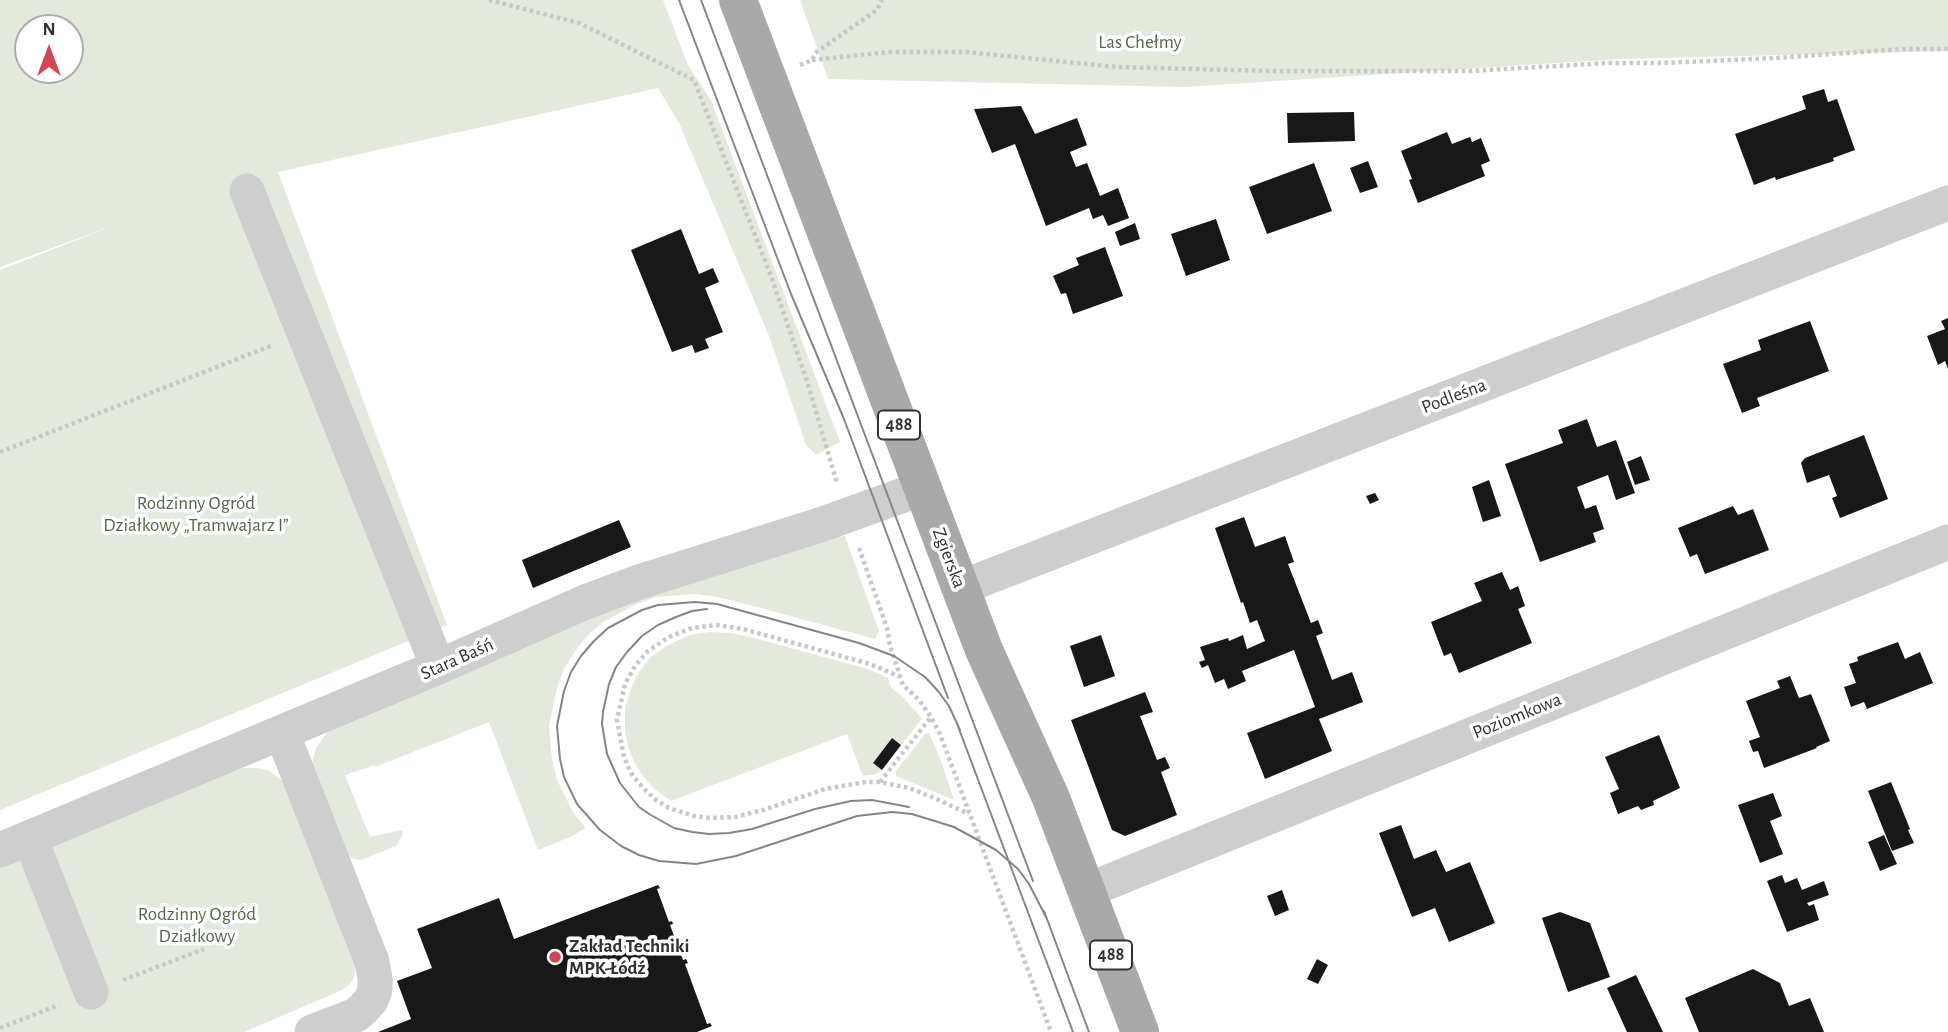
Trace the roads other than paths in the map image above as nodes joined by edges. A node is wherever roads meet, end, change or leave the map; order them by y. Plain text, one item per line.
1 (737, 0) edge
2 (247, 191) dead end
3 (1948, 203) edge
4 (923, 488) junction
5 (1948, 542) edge
6 (961, 588) junction
7 (439, 667) junction
8 (282, 733) junction
9 (15, 844) edge
10 (1087, 891) junction
11 (91, 992) dead end
12 (312, 1032) edge
13 (1140, 1032) edge

1 - 4 main road, Zgierska / 488
2 - 7 street
3 - 6 street, Podleśna
4 - 6 main road, Zgierska / 488
4 - 7 street, Stara Baśń
5 - 10 street, Poziomkowa
6 - 10 main road, Zgierska / 488
7 - 8 street, Stara Baśń
8 - 9 street, Stara Baśń
8 - 12 street
9 - 11 street
10 - 13 main road, Zgierska / 488

